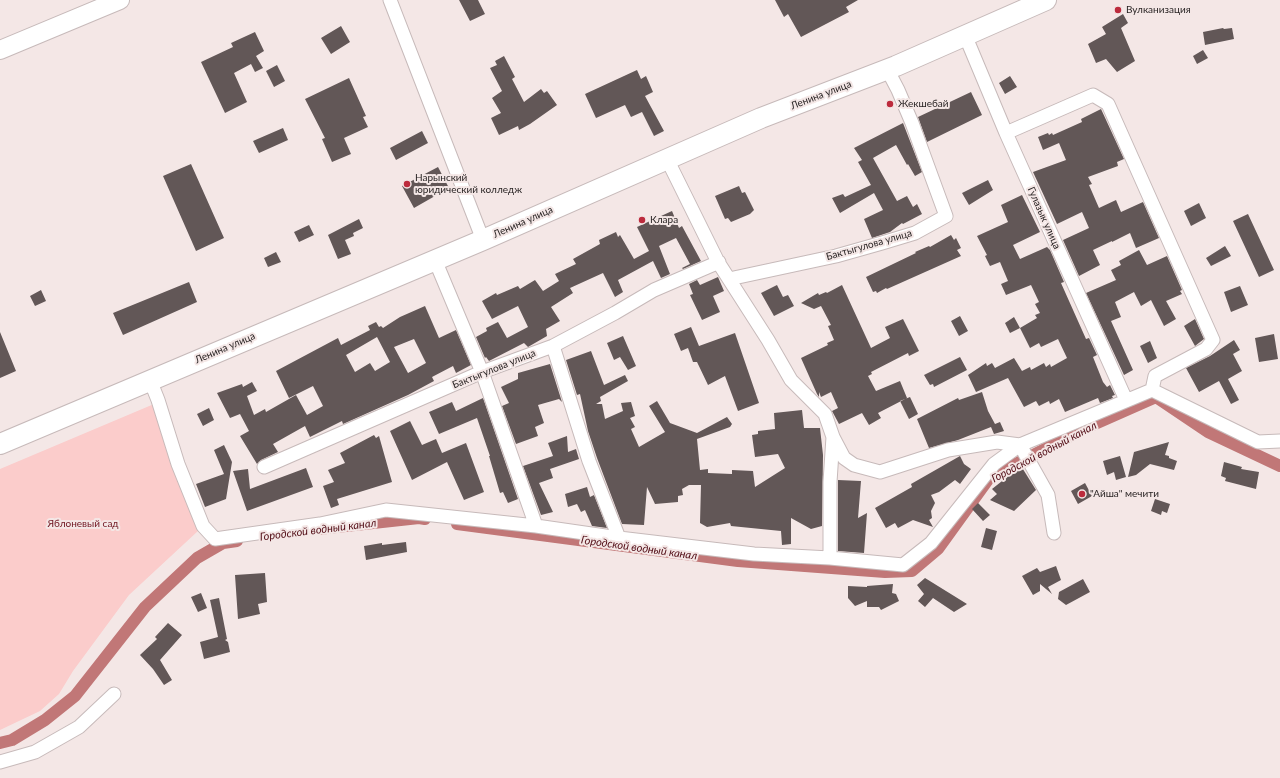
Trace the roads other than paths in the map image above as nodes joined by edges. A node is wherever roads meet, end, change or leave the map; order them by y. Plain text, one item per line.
1 (120, 0) edge
2 (390, 0) edge
3 (1046, 0) edge
4 (965, 35) junction
5 (0, 50) edge
6 (887, 69) junction
7 (1006, 133) junction
8 (667, 159) junction
9 (483, 240) junction
10 (435, 260) junction
11 (719, 262) junction
12 (729, 279) junction
13 (553, 346) junction
14 (482, 372) junction
15 (150, 380) junction
16 (1152, 390) junction
17 (1126, 400) junction
18 (833, 437) junction
19 (1280, 441) edge
20 (0, 444) edge
21 (1020, 445) junction
22 (264, 467) dead end
23 (536, 526) junction
24 (1054, 532) dead end
25 (619, 538) junction
26 (830, 558) junction
27 (114, 694) dead end
28 (0, 762) edge

1 - 5 street
2 - 9 street
3 - 4 main road, Ленина улица
4 - 6 main road, Ленина улица
4 - 7 street, Гулазык улица
6 - 8 main road, Ленина улица
6 - 12 street, Бактыгулова улица
7 - 16 street
7 - 17 street, Гулазык улица
8 - 9 main road, Ленина улица
8 - 11 street
9 - 10 main road, Ленина улица
10 - 14 street
10 - 15 main road, Ленина улица
11 - 12 street
11 - 13 street, Бактыгулова улица
12 - 18 street
13 - 14 street, Бактыгулова улица
13 - 25 street
14 - 22 street, Бактыгулова улица
14 - 23 street
15 - 20 main road, Ленина улица
15 - 23 street
16 - 17 street
16 - 19 street
17 - 21 street
18 - 21 street
18 - 26 street
21 - 24 street
21 - 26 street
23 - 25 street
25 - 26 street
27 - 28 street

